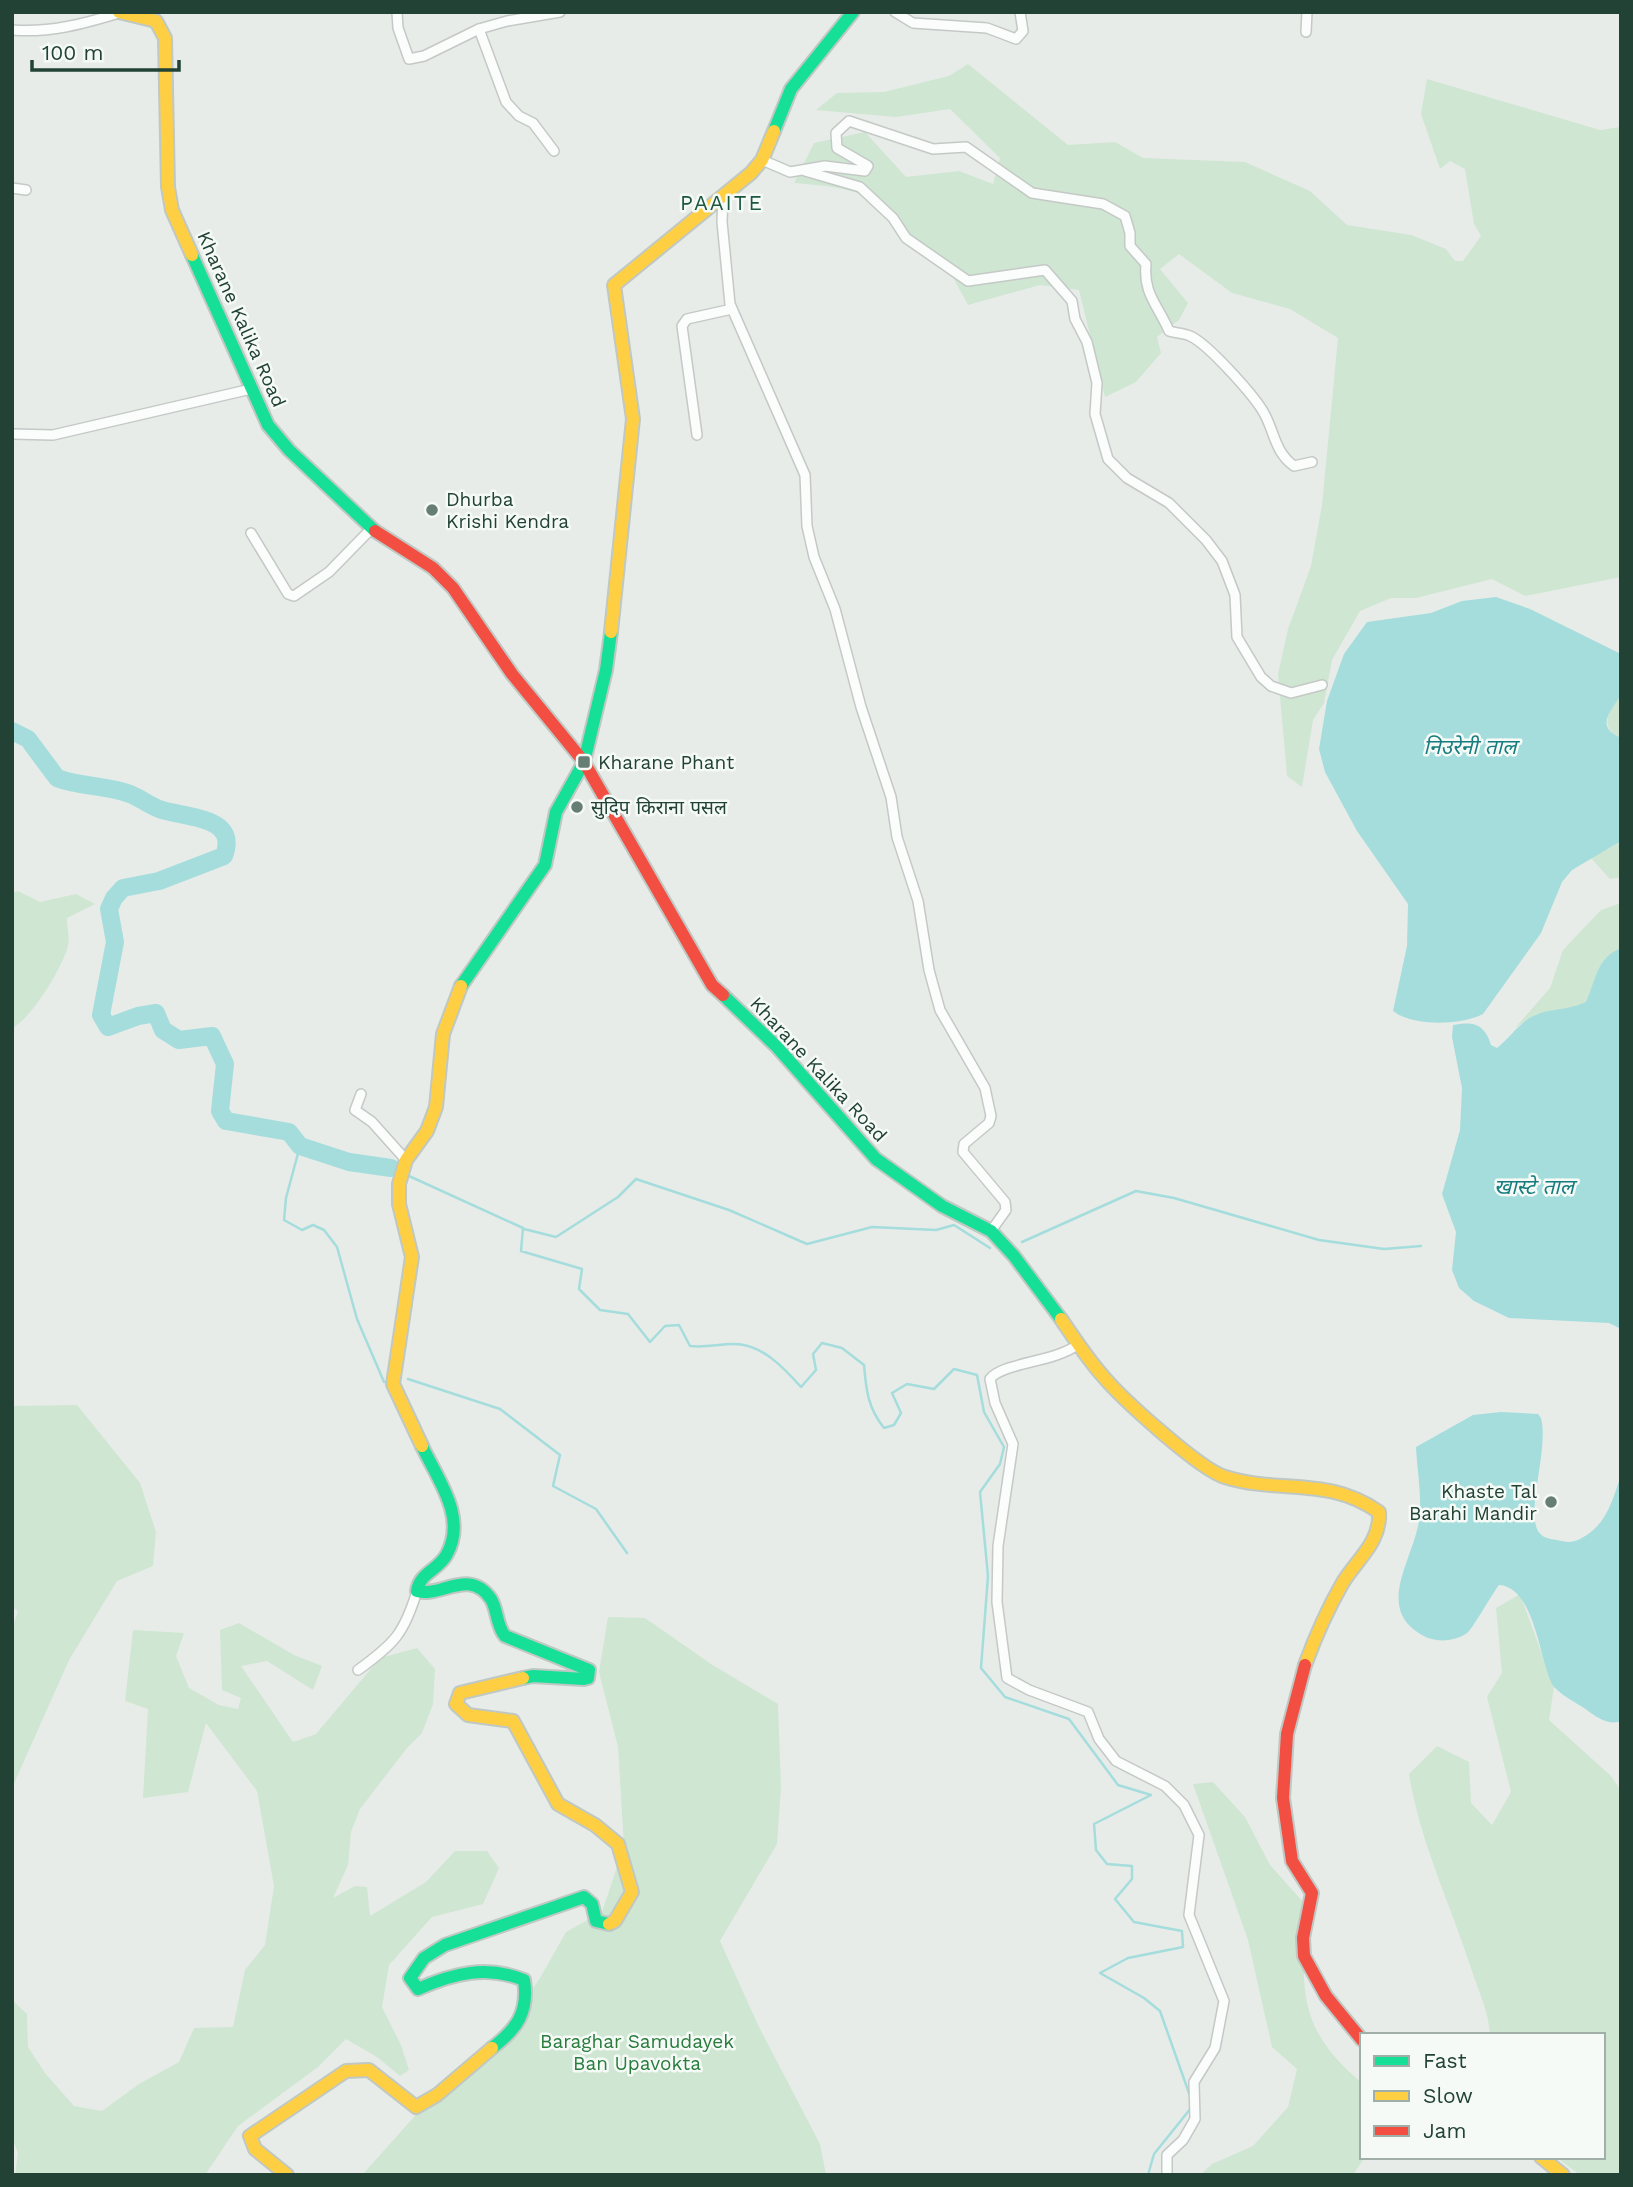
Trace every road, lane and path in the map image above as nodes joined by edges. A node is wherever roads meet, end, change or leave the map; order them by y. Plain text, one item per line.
1 (119, 12) edge
2 (397, 12) edge
3 (560, 12) edge
4 (853, 12) edge
5 (895, 12) edge
6 (1020, 12) edge
7 (1307, 12) edge
8 (479, 29) junction
9 (12, 30) edge
10 (1306, 32) dead end
11 (554, 151) dead end
12 (761, 160) junction
13 (805, 171) junction
14 (12, 188) edge
15 (26, 190) dead end
16 (723, 194) junction
17 (732, 309) junction
18 (251, 389) junction
19 (12, 434) edge
20 (698, 435) dead end
21 (1312, 462) dead end
22 (371, 529) junction
23 (251, 533) dead end
24 (1322, 685) dead end
25 (584, 762) junction
26 (360, 1094) dead end
27 (406, 1160) junction
28 (991, 1231) junction
29 (1077, 1345) junction
30 (417, 1591) junction
31 (358, 1670) dead end
32 (1360, 2038) edge
33 (1543, 2159) edge
34 (287, 2175) edge
35 (1167, 2175) edge
36 (1563, 2175) edge

1 - 9 street
1 - 18 street, Kharane Kalika Road
2 - 8 street
3 - 8 street
4 - 12 street
5 - 6 street
7 - 10 street
8 - 11 street
12 - 13 street
12 - 16 street
13 - 21 street
13 - 24 street
14 - 15 street
16 - 17 street
16 - 25 street
17 - 20 street
17 - 28 street
18 - 19 street
18 - 22 street, Kharane Kalika Road
22 - 23 street
22 - 25 street, Kharane Kalika Road
25 - 27 street
25 - 28 street, Kharane Kalika Road
26 - 27 street
27 - 30 street
28 - 29 street, Kharane Kalika Road
29 - 32 street, Kharane Kalika Road
29 - 35 street
30 - 31 street
30 - 34 street
33 - 36 street

